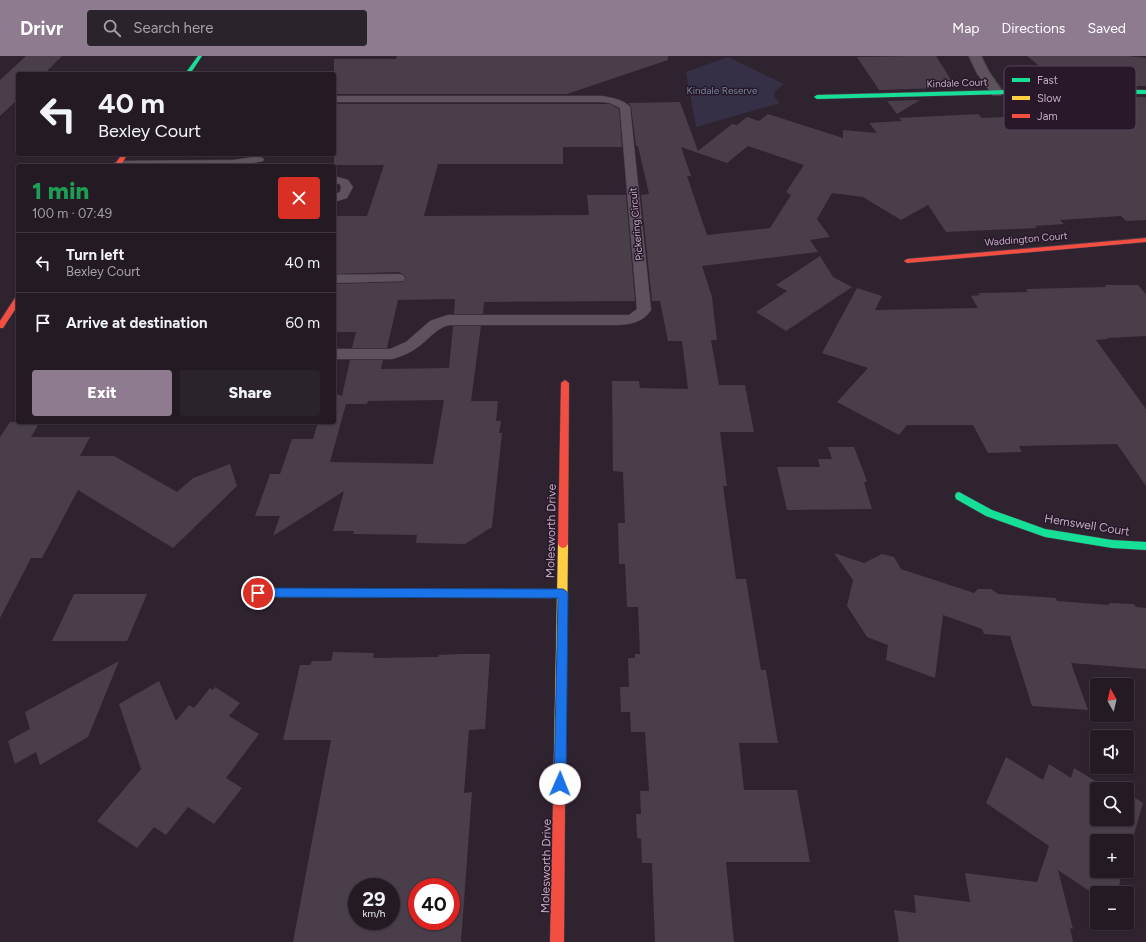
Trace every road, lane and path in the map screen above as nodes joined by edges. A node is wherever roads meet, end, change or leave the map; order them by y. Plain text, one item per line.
1 (200, 56) edge
2 (975, 56) edge
3 (188, 72) edge
4 (997, 92) junction
5 (1004, 92) edge
6 (1136, 92) edge
7 (1146, 92) edge
8 (817, 97) dead end
9 (336, 99) edge
10 (242, 156) edge
11 (258, 160) edge
12 (176, 164) edge
13 (336, 179) edge
14 (336, 199) edge
15 (1146, 240) edge
16 (907, 260) dead end
17 (398, 278) dead end
18 (336, 279) edge
19 (16, 303) edge
20 (0, 326) edge
21 (336, 354) edge
22 (565, 383) dead end
23 (959, 496) dead end
24 (1146, 546) edge
25 (258, 593) dead end
26 (563, 594) junction
27 (557, 942) edge

1 - 3 street
2 - 4 street
4 - 5 street, Kindale Court
4 - 8 street, Kindale Court
6 - 7 street, Kindale Court
9 - 21 lane, Pickering Circuit
10 - 11 lane
11 - 12 lane
13 - 14 lane
15 - 16 street, Waddington Court
17 - 18 lane
19 - 20 street
22 - 26 street, Molesworth Drive
23 - 24 street, Hemswell Court
25 - 26 street
26 - 27 street, Molesworth Drive

